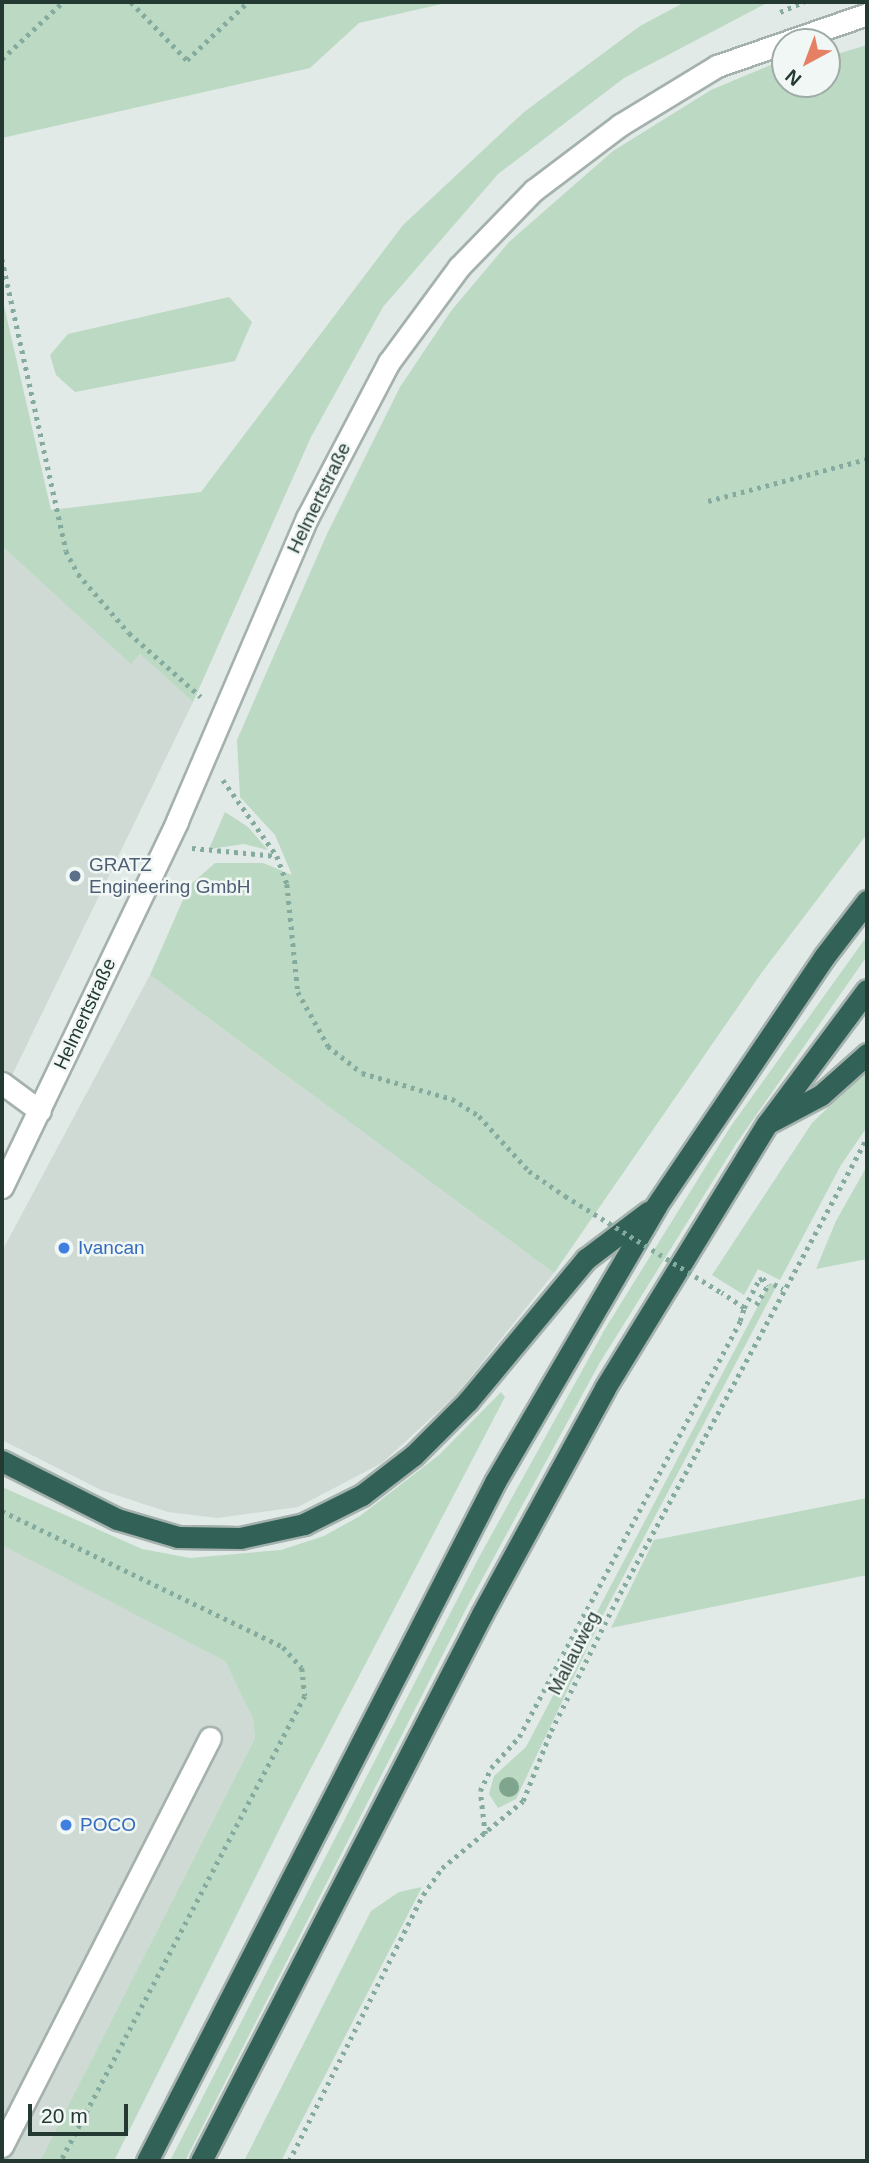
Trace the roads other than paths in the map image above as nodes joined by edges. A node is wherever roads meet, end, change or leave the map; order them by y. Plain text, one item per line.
1 (867, 14) edge
2 (867, 901) edge
3 (867, 990) edge
4 (867, 1054) edge
5 (2, 1083) edge
6 (40, 1111) junction
7 (767, 1124) junction
8 (2, 1187) edge
9 (656, 1206) junction
10 (2, 1461) edge
11 (210, 1738) dead end
12 (2, 2146) edge
13 (147, 2161) edge
14 (201, 2161) edge

1 - 6 street, Helmertstraße
2 - 9 highway
3 - 7 highway
4 - 7 highway
5 - 6 street
6 - 8 street, Helmertstraße
7 - 14 highway
9 - 10 highway
9 - 13 highway
11 - 12 street

